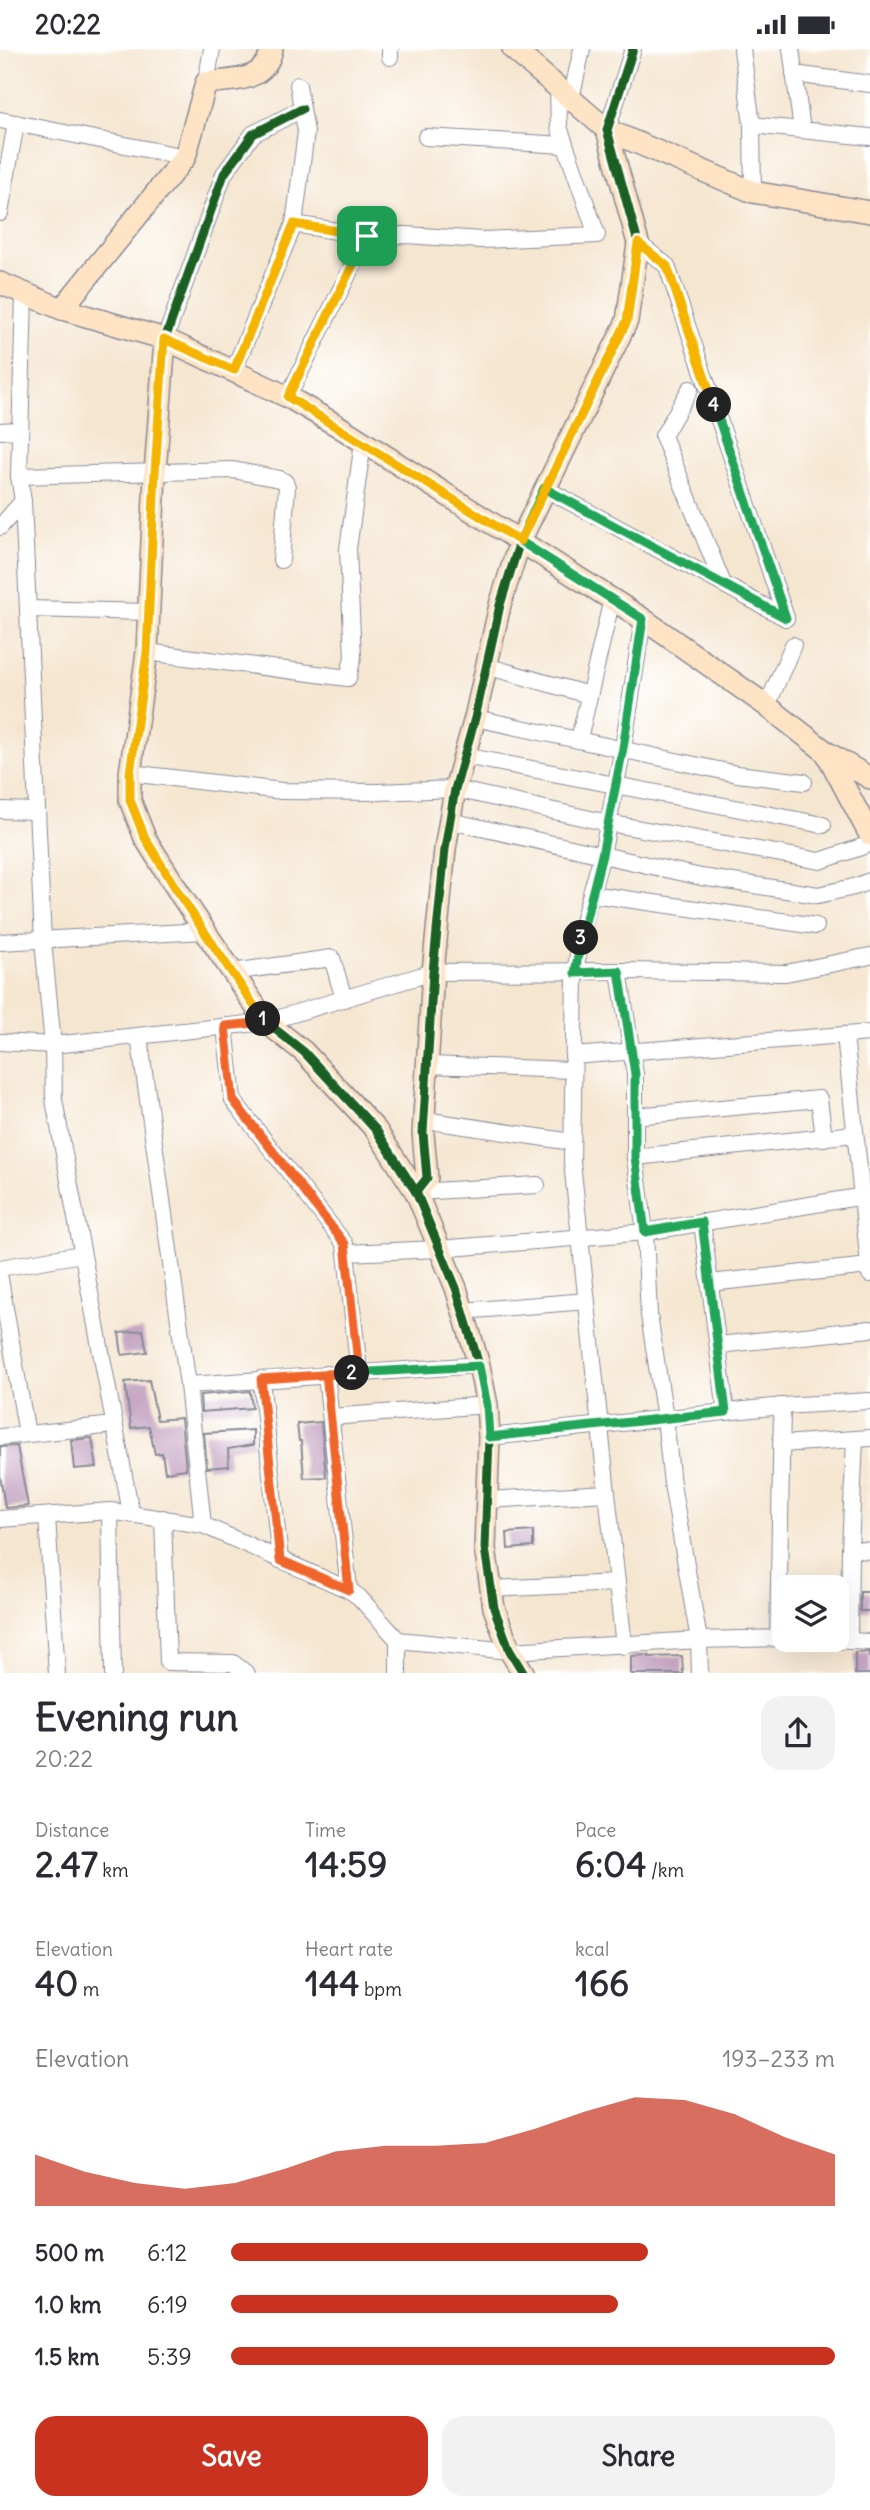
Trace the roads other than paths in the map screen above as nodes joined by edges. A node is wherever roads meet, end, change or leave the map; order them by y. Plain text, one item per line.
1 (212, 49) edge
2 (272, 49) edge
3 (513, 49) edge
4 (582, 49) edge
5 (633, 49) edge
6 (742, 49) edge
7 (791, 49) edge
8 (794, 74) junction
9 (206, 83) junction
10 (870, 84) edge
11 (298, 85) dead end
12 (564, 93) junction
13 (302, 109) junction
14 (8, 122) edge
15 (752, 125) junction
16 (607, 130) junction
17 (802, 130) junction
18 (426, 137) dead end
19 (870, 137) edge
20 (565, 145) junction
21 (186, 157) junction
22 (753, 191) junction
23 (870, 212) edge
24 (0, 213) edge
25 (294, 224) junction
26 (367, 236) junction
27 (638, 243) junction
28 (0, 283) edge
29 (24, 295) junction
30 (62, 309) junction
31 (164, 339) junction
32 (234, 370) junction
33 (690, 389) dead end
34 (288, 397) junction
35 (0, 431) edge
36 (19, 431) junction
37 (363, 442) junction
38 (155, 473) junction
39 (19, 476) junction
40 (544, 488) junction
41 (23, 501) junction
42 (0, 527) edge
43 (520, 541) junction
44 (281, 560) dead end
45 (723, 584) junction
46 (612, 599) junction
47 (28, 609) junction
48 (149, 612) junction
49 (643, 619) junction
50 (793, 645) dead end
51 (147, 652) junction
52 (486, 666) junction
53 (589, 695) junction
54 (767, 706) junction
55 (475, 718) junction
56 (579, 739) junction
57 (623, 748) junction
58 (826, 752) junction
59 (464, 756) junction
60 (130, 773) junction
61 (870, 778) edge
62 (804, 782) dead end
63 (614, 786) junction
64 (455, 789) junction
65 (0, 810) edge
66 (37, 811) junction
67 (450, 821) junction
68 (608, 823) junction
69 (823, 825) dead end
70 (870, 835) edge
71 (870, 844) edge
72 (602, 855) junction
73 (870, 881) edge
74 (591, 894) junction
75 (816, 926) dead end
76 (205, 930) junction
77 (43, 941) junction
78 (0, 942) edge
79 (870, 956) edge
80 (619, 971) junction
81 (232, 972) junction
82 (433, 972) junction
83 (575, 973) junction
84 (345, 999) junction
85 (266, 1022) junction
86 (225, 1026) junction
87 (870, 1033) edge
88 (845, 1035) junction
89 (139, 1036) junction
90 (0, 1042) edge
91 (53, 1045) junction
92 (632, 1051) junction
93 (573, 1063) junction
94 (427, 1065) junction
95 (635, 1116) junction
96 (424, 1120) junction
97 (855, 1134) junction
98 (824, 1138) junction
99 (572, 1142) junction
100 (635, 1157) junction
101 (537, 1185) dead end
102 (416, 1192) junction
103 (866, 1195) edge
104 (702, 1222) junction
105 (645, 1232) junction
106 (581, 1237) junction
107 (439, 1248) junction
108 (345, 1253) junction
109 (82, 1254) junction
110 (0, 1268) edge
111 (869, 1270) edge
112 (0, 1279) edge
113 (710, 1283) junction
114 (587, 1301) junction
115 (462, 1311) junction
116 (870, 1329) edge
117 (718, 1345) junction
118 (7, 1351) edge
119 (479, 1366) junction
120 (359, 1372) junction
121 (326, 1374) junction
122 (261, 1379) junction
123 (188, 1385) junction
124 (870, 1401) edge
125 (487, 1405) junction
126 (782, 1406) junction
127 (726, 1412) junction
128 (331, 1417) junction
129 (665, 1418) junction
130 (114, 1425) junction
131 (601, 1425) junction
132 (27, 1434) junction
133 (0, 1437) edge
134 (489, 1437) junction
135 (862, 1438) edge
136 (781, 1444) junction
137 (607, 1493) junction
138 (487, 1500) junction
139 (110, 1511) junction
140 (131, 1513) junction
141 (47, 1516) junction
142 (163, 1518) junction
143 (0, 1519) edge
144 (203, 1525) junction
145 (850, 1549) junction
146 (870, 1551) edge
147 (280, 1560) junction
148 (781, 1575) edge
149 (617, 1583) junction
150 (491, 1589) junction
151 (349, 1590) junction
152 (772, 1638) edge
153 (398, 1640) junction
154 (699, 1640) junction
155 (849, 1640) joint
156 (870, 1642) edge
157 (624, 1646) junction
158 (510, 1651) junction
159 (57, 1673) edge
160 (113, 1673) edge
161 (246, 1673) edge
162 (398, 1673) edge
163 (523, 1673) edge
164 (700, 1673) edge

1 - 9 street
2 - 9 street
3 - 12 street
4 - 12 street
5 - 16 street
6 - 15 street
7 - 8 street
8 - 10 street
8 - 17 street
9 - 21 street
11 - 13 street
12 - 16 street
12 - 20 street
13 - 25 street
13 - 31 street
14 - 21 street
14 - 24 street
15 - 17 street
15 - 22 street
16 - 22 street
16 - 27 street
17 - 19 street
18 - 20 street
20 - 26 street
21 - 30 street
22 - 23 street
25 - 26 street
25 - 32 street
26 - 34 street
27 - 40 street
27 - 45 street
28 - 29 street
29 - 30 street
29 - 36 street
30 - 31 street
31 - 32 street
31 - 38 street
32 - 34 street
33 - 45 street
34 - 37 street
35 - 36 street
36 - 39 street
37 - 43 street
37 - 51 street
38 - 39 street
38 - 44 street
38 - 48 street
39 - 41 street
40 - 43 street
40 - 45 street
41 - 42 street
41 - 47 street
43 - 46 street
43 - 52 street
46 - 49 street
46 - 53 street
47 - 48 street
47 - 66 street
48 - 51 street
49 - 54 street
49 - 57 street
50 - 54 street
51 - 60 street
52 - 53 street
52 - 55 street
53 - 56 street
54 - 58 street
55 - 56 street
55 - 59 street
56 - 57 street
57 - 62 street
57 - 63 street
58 - 61 street
58 - 70 street
59 - 63 street
59 - 64 street
60 - 64 street
60 - 76 street
63 - 68 street
63 - 69 street
64 - 67 street
64 - 68 street
65 - 66 street
66 - 77 street
67 - 72 street
67 - 82 street
68 - 71 street
68 - 72 street
72 - 73 street
72 - 74 street
74 - 75 street
74 - 83 street
76 - 77 street
76 - 81 street
77 - 78 street
77 - 91 street
79 - 80 street
80 - 83 street
80 - 92 street
81 - 84 street
81 - 85 street
82 - 83 street
82 - 84 street
82 - 94 street
83 - 93 street
84 - 85 street
85 - 86 street
85 - 102 street
86 - 89 street
86 - 108 street
87 - 88 street
88 - 92 street
88 - 97 street
89 - 91 street
89 - 123 street
90 - 91 street
91 - 109 street
92 - 93 street
92 - 95 street
93 - 94 street
93 - 99 street
94 - 96 street
95 - 98 street
95 - 100 street
96 - 99 street
96 - 102 street
97 - 98 street
97 - 103 street
98 - 100 street
99 - 106 street
100 - 105 street
101 - 102 street
102 - 107 street
103 - 104 street
103 - 111 street
104 - 105 street
104 - 113 street
105 - 106 street
105 - 129 street
106 - 107 street
106 - 114 street
107 - 108 street
107 - 115 street
108 - 120 street
109 - 110 street
109 - 130 street
111 - 113 street
112 - 118 street
113 - 117 street
114 - 115 street
114 - 131 street
115 - 119 street
116 - 117 street
117 - 127 street
118 - 132 street
119 - 120 street
119 - 125 street
120 - 121 street
121 - 122 street
121 - 128 street
122 - 123 street
122 - 147 street
123 - 144 street
124 - 126 street
125 - 128 street
125 - 134 street
126 - 127 street
126 - 136 street
127 - 129 street
128 - 151 street
129 - 131 street
129 - 154 street
130 - 132 street
130 - 140 street
131 - 134 street
131 - 137 street
132 - 133 street
134 - 138 street
135 - 136 street
135 - 145 street
136 - 148 street
137 - 138 street
137 - 149 street
138 - 150 street
139 - 140 street
139 - 141 street
139 - 160 street
140 - 142 street
141 - 143 street
141 - 159 street
142 - 144 street
142 - 161 street
144 - 147 street
145 - 146 street
145 - 155 street
147 - 151 street
149 - 150 street
149 - 157 street
150 - 158 street
151 - 153 street
152 - 154 street
153 - 158 street
153 - 162 street
154 - 157 street
154 - 164 street
155 - 156 street
157 - 158 street
158 - 163 street

